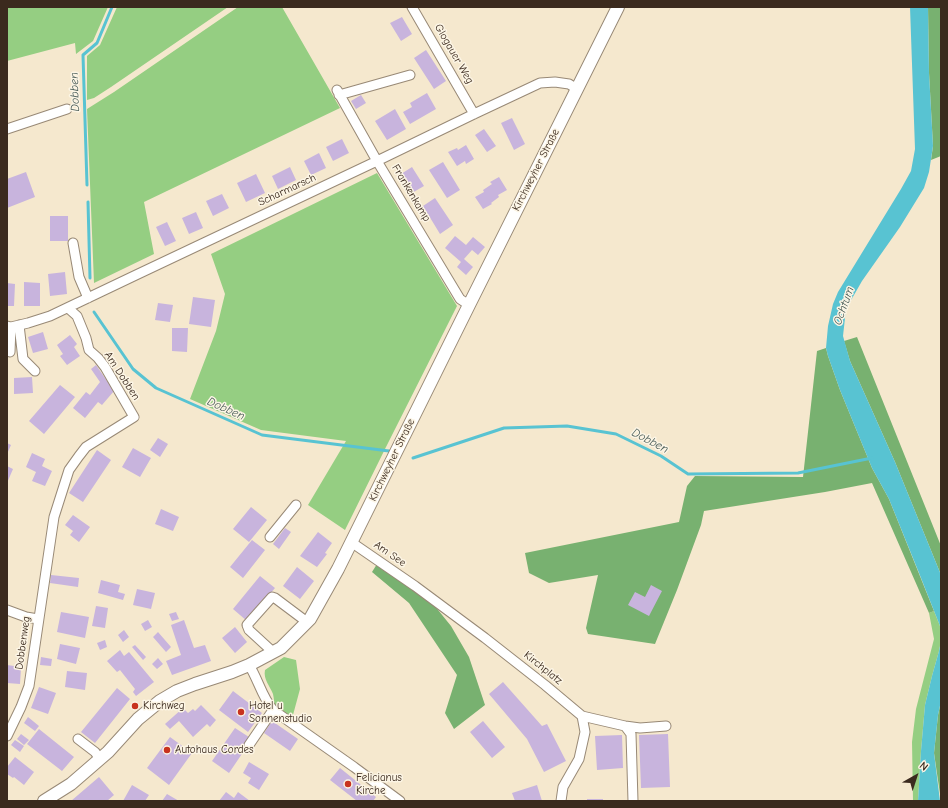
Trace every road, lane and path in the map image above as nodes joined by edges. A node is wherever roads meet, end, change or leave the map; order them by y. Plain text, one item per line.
1 (412, 7) edge
2 (618, 7) edge
3 (410, 75) dead end
4 (577, 89) junction
5 (66, 109) dead end
6 (474, 114) junction
7 (7, 129) edge
8 (377, 161) junction
9 (73, 243) dead end
10 (88, 298) junction
11 (469, 305) junction
12 (68, 308) junction
13 (12, 326) edge
14 (10, 352) dead end
15 (35, 371) dead end
16 (296, 505) dead end
17 (270, 537) dead end
18 (351, 542) junction
19 (48, 549) joint
20 (415, 586) joint
21 (7, 610) edge
22 (38, 619) junction
23 (307, 622) junction
24 (274, 652) junction
25 (249, 665) junction
26 (273, 710) junction
27 (582, 716) junction
28 (625, 726) junction
29 (666, 726) dead end
30 (7, 736) edge
31 (78, 739) dead end
32 (249, 745) dead end
33 (100, 759) junction
34 (44, 801) edge
35 (400, 801) edge
36 (561, 801) edge
37 (633, 801) edge

1 - 6 street, Glogauer Weg
2 - 4 main road, Kirchweyher Straße
3 - 8 street, Frankenkamp
4 - 6 street, Scharmarsch
4 - 11 main road, Kirchweyher Straße
5 - 7 street
6 - 8 street, Scharmarsch
8 - 10 street, Scharmarsch
8 - 11 street, Frankenkamp
9 - 10 street
10 - 12 street, Scharmarsch
11 - 18 main road, Kirchweyher Straße
12 - 13 street, Scharmarsch
12 - 19 street, Am Dobben
13 - 14 street
13 - 15 street
16 - 17 street
18 - 20 street, Am See
18 - 23 main road, Kirchweyher Straße
19 - 22 street, Dobbenweg
20 - 27 street, Kirchplatz
21 - 22 street
22 - 30 street, Dobbenweg
23 - 24 main road, Kirchweyher Straße
23 - 24 street
24 - 25 main road, Kirchweyher Straße
25 - 26 street
25 - 33 main road, Kirchweyher Straße
26 - 32 street
26 - 35 street
27 - 28 street
27 - 36 street
28 - 29 street
28 - 37 street
31 - 33 street
33 - 34 main road, Kirchweyher Straße

